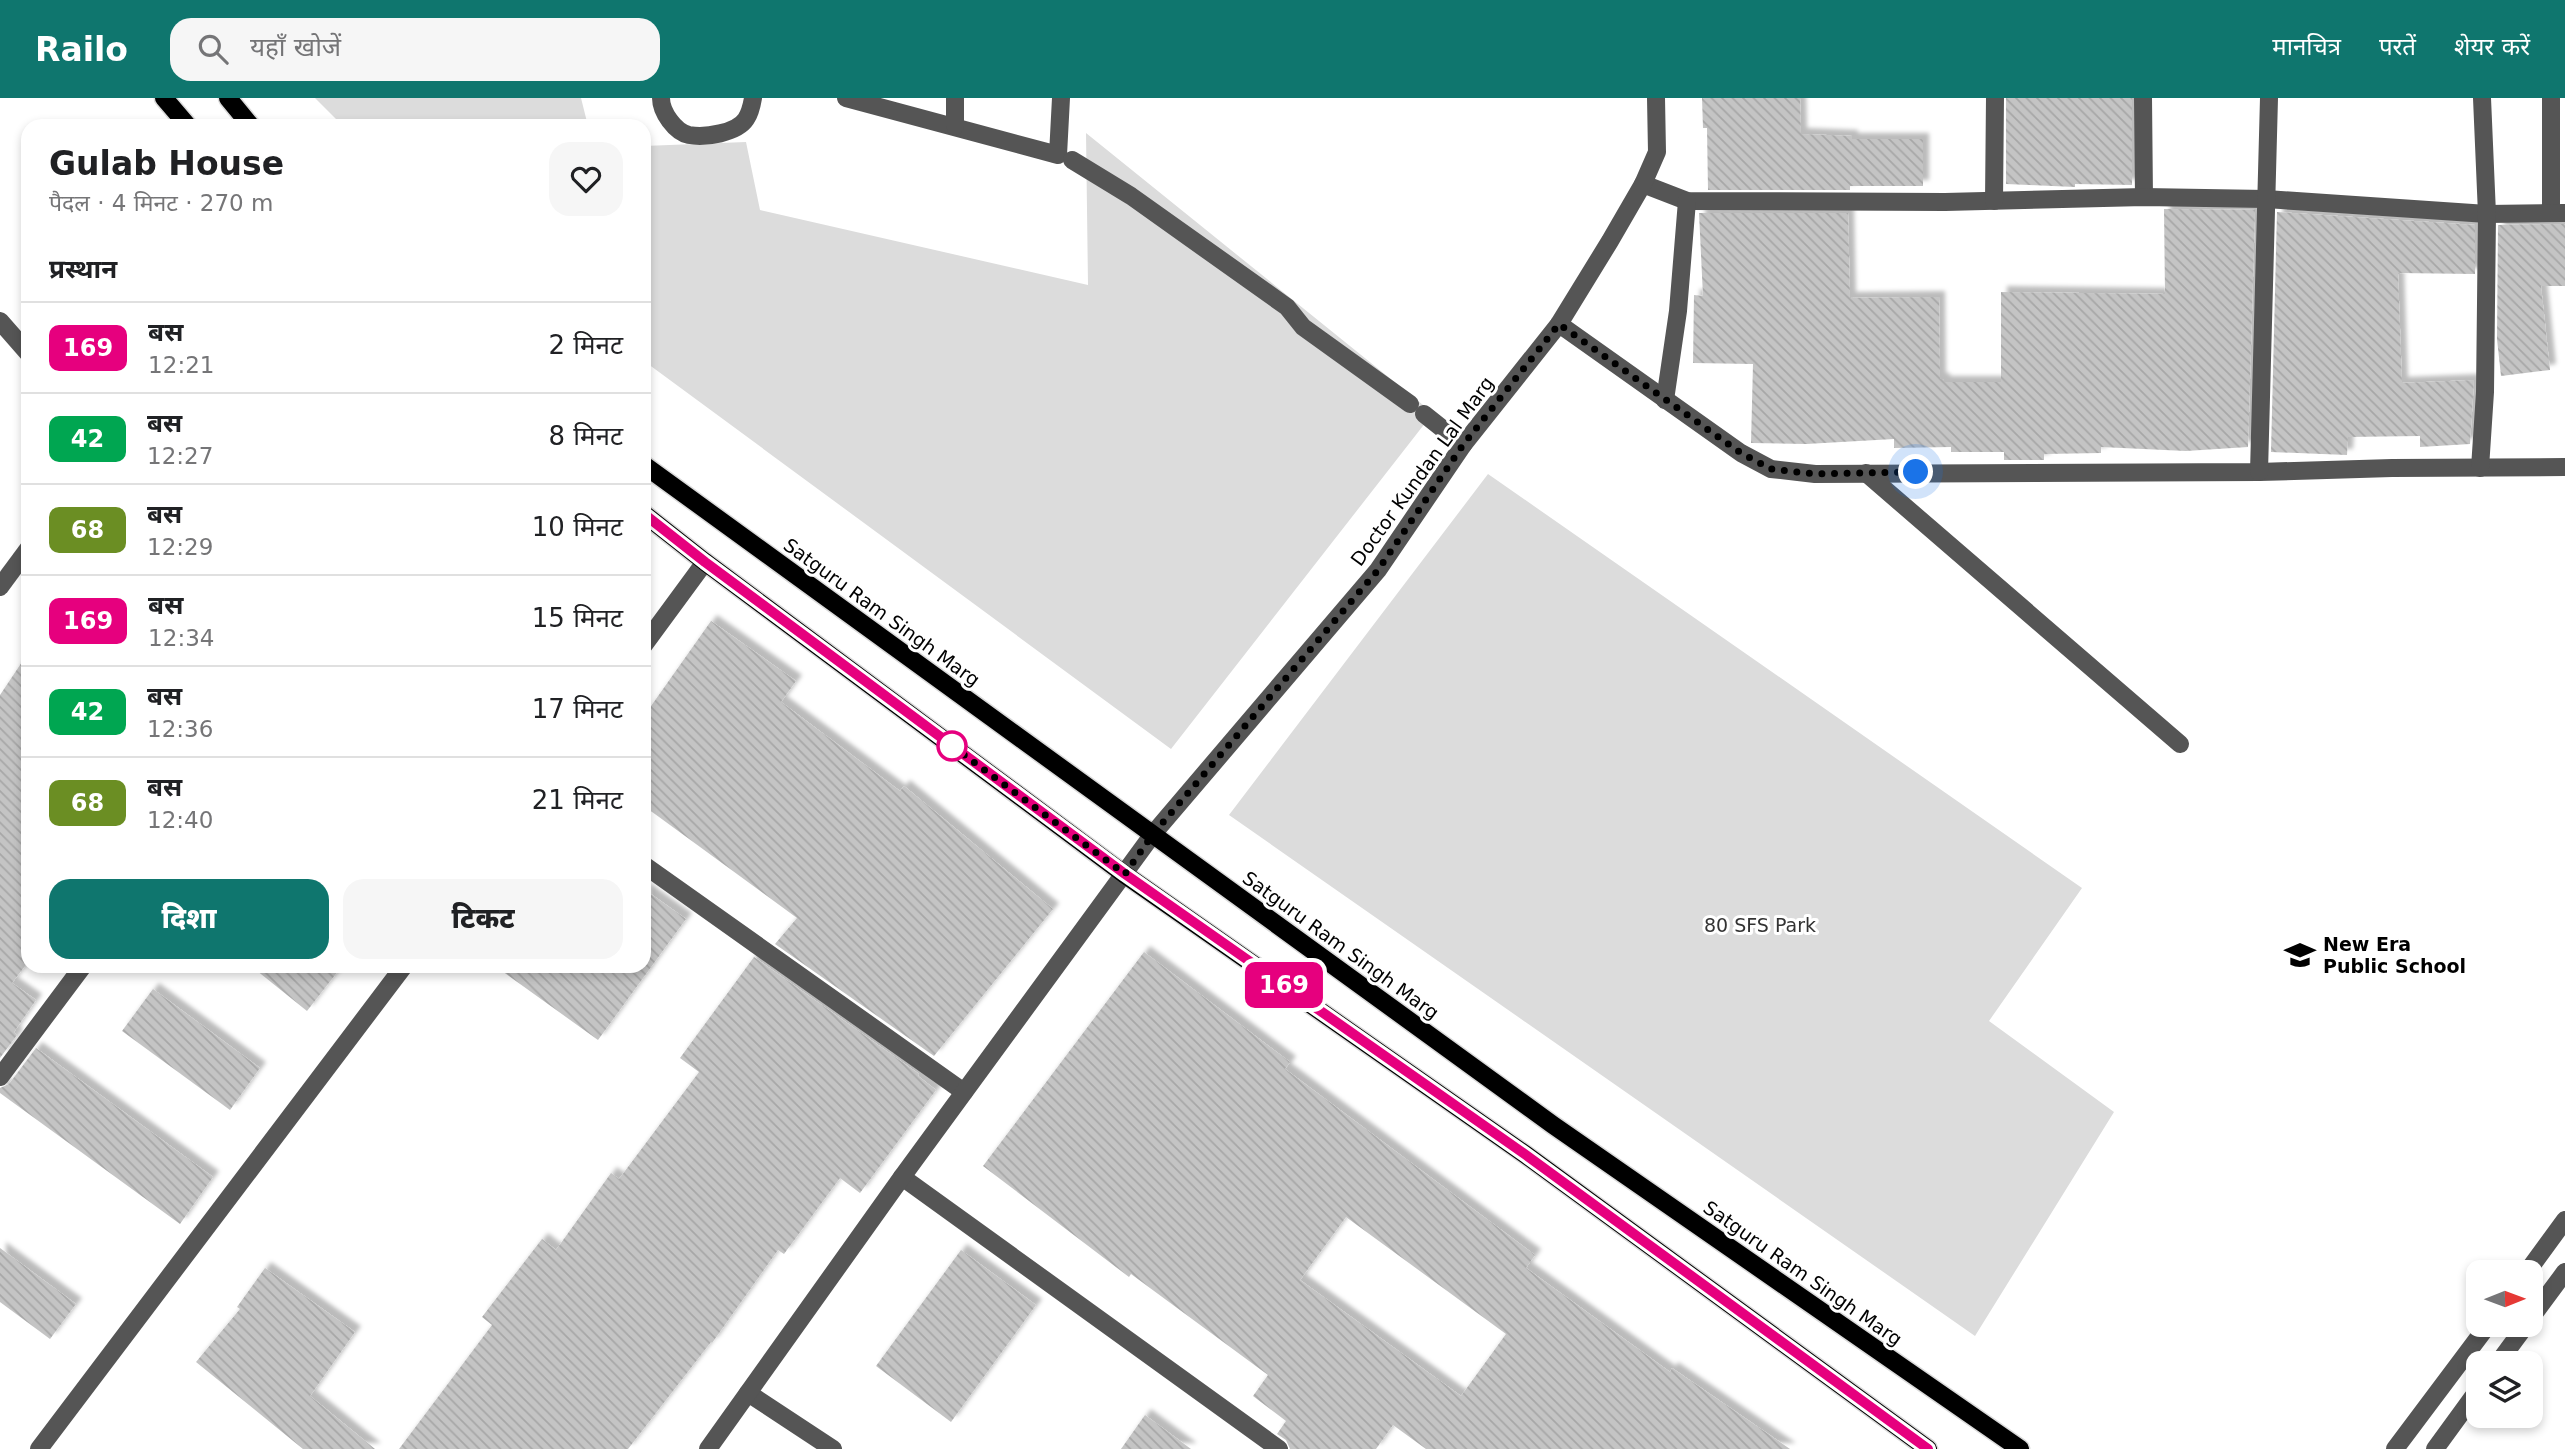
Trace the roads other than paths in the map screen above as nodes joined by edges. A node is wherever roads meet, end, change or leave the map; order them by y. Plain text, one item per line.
1 (164, 98) edge
2 (228, 98) edge
3 (661, 98) edge
4 (753, 98) edge
5 (955, 98) edge
6 (1061, 98) edge
7 (1656, 98) edge
8 (1995, 98) edge
9 (2143, 98) edge
10 (2270, 98) edge
11 (2482, 98) edge
12 (2551, 98) edge
13 (851, 99) edge
14 (182, 119) edge
15 (245, 119) edge
16 (955, 126) junction
17 (1072, 160) dead end
18 (1643, 184) junction
19 (2144, 197) junction
20 (2266, 199) junction
21 (1687, 201) junction
22 (1994, 201) junction
23 (2558, 213) edge
24 (2487, 214) junction
25 (0, 321) edge
26 (1559, 324) junction
27 (21, 345) edge
28 (1665, 400) junction
29 (1463, 445) junction
30 (2565, 467) edge
31 (2480, 468) junction
32 (651, 470) edge
33 (2259, 472) junction
34 (1866, 473) junction
35 (651, 520) edge
36 (21, 558) edge
37 (705, 562) junction
38 (0, 587) edge
39 (651, 635) edge
40 (2180, 744) dead end
41 (1153, 834) junction
42 (651, 870) edge
43 (1125, 874) junction
44 (78, 973) edge
45 (399, 973) edge
46 (0, 1077) edge
47 (964, 1092) junction
48 (902, 1177) junction
49 (2565, 1220) edge
50 (2535, 1260) edge
51 (2565, 1272) edge
52 (2543, 1302) edge
53 (2478, 1337) edge
54 (748, 1393) junction
55 (2466, 1406) edge
56 (39, 1449) edge
57 (708, 1449) edge
58 (833, 1449) edge
59 (1279, 1449) edge
60 (1928, 1449) edge
61 (2020, 1449) edge
62 (2395, 1449) edge
63 (2435, 1449) edge

1 - 14 main road
2 - 15 main road
3 - 4 street
5 - 16 street
6 - 16 street
7 - 18 street, Doctor Kundan Lal Marg
8 - 22 street
9 - 19 street
10 - 20 street
11 - 24 street
12 - 23 street
13 - 16 street
17 - 29 street
18 - 21 street
18 - 26 street, Doctor Kundan Lal Marg
19 - 20 street
19 - 22 street
20 - 24 street
20 - 33 street
21 - 22 street
21 - 28 street
23 - 24 street
24 - 31 street
25 - 27 street
26 - 28 street
26 - 29 street, Doctor Kundan Lal Marg
28 - 34 street
29 - 41 street, Doctor Kundan Lal Marg
30 - 31 street
31 - 33 street
32 - 41 main road, Satguru Ram Singh Marg
33 - 34 street
34 - 40 street
35 - 37 main road
36 - 38 street
37 - 39 street
37 - 43 main road
41 - 43 street, Doctor Kundan Lal Marg
41 - 61 main road, Satguru Ram Singh Marg
42 - 47 street
43 - 47 street, Doctor Kundan Lal Marg
43 - 60 main road
44 - 46 street
45 - 56 street
47 - 48 street, Doctor Kundan Lal Marg
48 - 54 street, Doctor Kundan Lal Marg
48 - 59 street
49 - 50 street
51 - 52 street
53 - 62 street
54 - 57 street, Doctor Kundan Lal Marg
54 - 58 street
55 - 63 street

